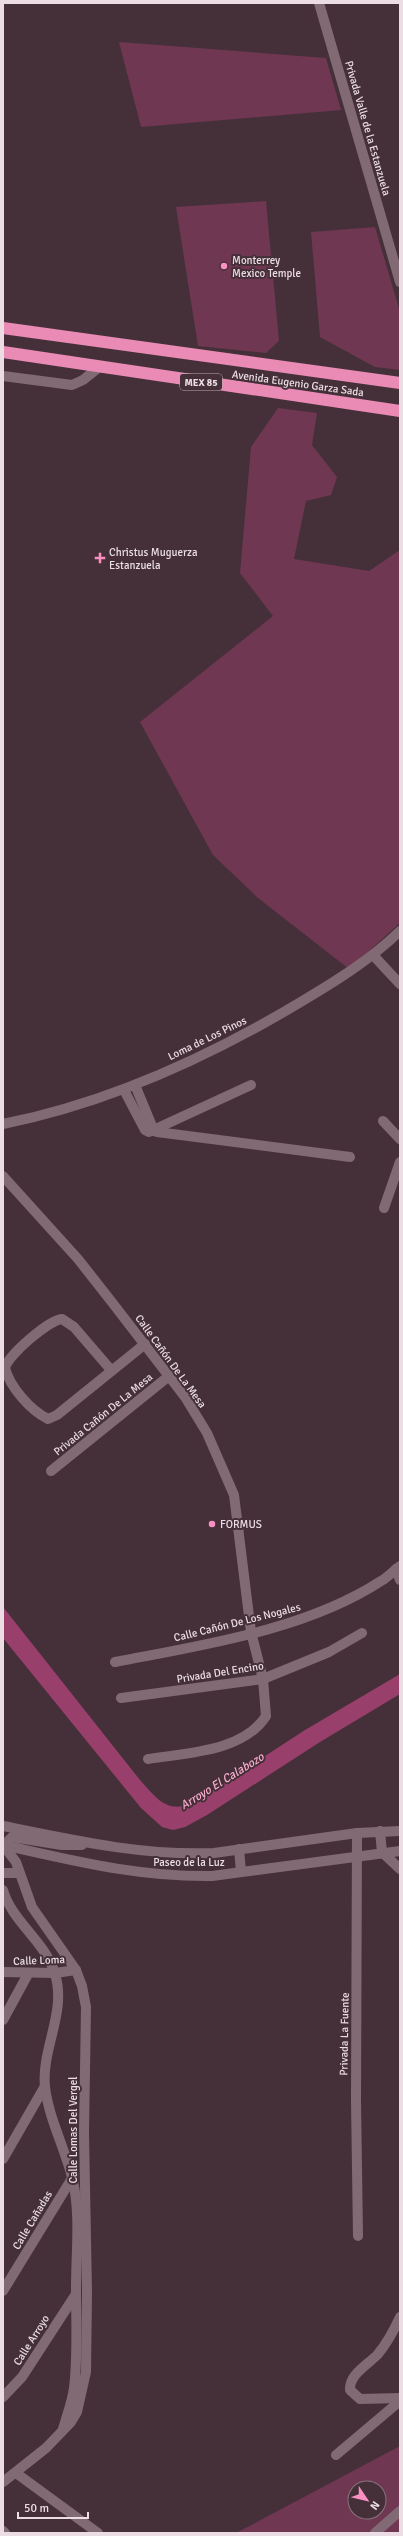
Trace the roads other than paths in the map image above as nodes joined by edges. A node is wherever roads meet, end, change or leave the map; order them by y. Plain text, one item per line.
1 (319, 3) edge
2 (400, 282) edge
3 (3, 328) edge
4 (3, 352) edge
5 (98, 368) junction
6 (3, 376) edge
7 (400, 383) edge
8 (400, 410) edge
9 (400, 931) edge
10 (373, 955) junction
11 (400, 968) edge
12 (392, 976) junction
13 (400, 984) edge
14 (135, 1085) junction
15 (251, 1085) dead end
16 (124, 1090) junction
17 (5, 1121) edge
18 (383, 1121) dead end
19 (154, 1131) junction
20 (400, 1139) edge
21 (350, 1157) dead end
22 (400, 1162) edge
23 (3, 1176) edge
24 (384, 1208) dead end
25 (145, 1344) junction
26 (111, 1370) junction
27 (169, 1376) junction
28 (51, 1471) dead end
29 (398, 1568) edge
30 (400, 1580) edge
31 (251, 1632) junction
32 (362, 1633) dead end
33 (115, 1662) dead end
34 (263, 1679) junction
35 (121, 1698) dead end
36 (148, 1759) dead end
37 (3, 1826) edge
38 (380, 1831) junction
39 (400, 1831) edge
40 (357, 1833) junction
41 (93, 1842) junction
42 (3, 1846) edge
43 (239, 1849) junction
44 (400, 1851) edge
45 (382, 1852) junction
46 (357, 1856) junction
47 (400, 1869) edge
48 (241, 1872) junction
49 (3, 1873) edge
50 (19, 1873) junction
51 (3, 1890) edge
52 (32, 1907) junction
53 (15, 1914) junction
54 (76, 1970) junction
55 (3, 1972) edge
56 (55, 1973) junction
57 (28, 1974) junction
58 (3, 2020) edge
59 (45, 2086) junction
60 (3, 2159) edge
61 (84, 2164) junction
62 (72, 2177) junction
63 (358, 2236) dead end
64 (3, 2291) edge
65 (76, 2294) junction
66 (400, 2317) edge
67 (3, 2397) edge
68 (400, 2400) edge
69 (62, 2431) junction
70 (336, 2455) dead end
71 (16, 2473) junction
72 (3, 2482) edge
73 (400, 2511) edge
74 (98, 2533) edge
75 (375, 2533) edge

1 - 2 street, Privada Valle de la Estanzuela
3 - 7 highway, Avenida Eugenio Garza Sada / MEX 85
4 - 5 highway, Avenida Eugenio Garza Sada / MEX 85
5 - 6 street
5 - 8 highway, Avenida Eugenio Garza Sada / MEX 85
9 - 10 street, Loma de Los Pinos
10 - 12 street
10 - 14 street, Loma de Los Pinos
11 - 12 street
12 - 13 street
14 - 16 street, Loma de Los Pinos
14 - 19 street
15 - 19 street
16 - 17 street, Loma de Los Pinos
16 - 19 street
18 - 20 street
19 - 21 street
22 - 24 street
23 - 25 street, Calle Cañón De La Mesa
25 - 26 street
25 - 27 street, Calle Cañón De La Mesa
26 - 26 street
27 - 28 street, Privada Cañón De La Mesa
27 - 31 street, Calle Cañón De La Mesa
29 - 30 street
29 - 31 street, Calle Cañón De Los Nogales
31 - 33 street, Calle Cañón De Los Nogales
31 - 34 street, Calle Cañón De La Mesa
32 - 34 street, Privada Del Encino
34 - 35 street, Privada Del Encino
34 - 36 street, Calle Cañón De La Mesa
37 - 41 street, Paseo de la Luz
38 - 39 street, Paseo de la Luz
38 - 40 street, Paseo de la Luz
38 - 45 street
40 - 43 street, Paseo de la Luz
40 - 46 street, Privada La Fuente
41 - 42 street
41 - 43 street, Paseo de la Luz
42 - 48 street, Paseo de la Luz
42 - 50 street, Calle Lomas Del Vergel
43 - 48 street
44 - 45 street, Paseo de la Luz
45 - 46 street, Paseo de la Luz
45 - 47 street
46 - 48 street, Paseo de la Luz
46 - 63 street, Privada La Fuente
49 - 50 street
50 - 52 street, Calle Lomas Del Vergel
51 - 53 street, Calle Lomas Del Vergel
52 - 53 street
52 - 54 street, Calle Lomas Del Vergel
53 - 56 street, Calle Lomas Del Vergel
54 - 56 street, Calle Loma
54 - 61 street, Calle Lomas Del Vergel
55 - 57 street, Calle Loma
56 - 57 street, Calle Loma
56 - 59 street, Calle Lomas Del Vergel
57 - 58 street
59 - 60 street
59 - 62 street, Calle Lomas Del Vergel
61 - 62 street, Calle Cañadas
61 - 69 street, Calle Lomas Del Vergel
62 - 64 street, Calle Cañadas
62 - 65 street, Calle Lomas Del Vergel
65 - 67 street, Calle Arroyo
65 - 69 street, Calle Lomas Del Vergel
66 - 68 street
68 - 70 street
69 - 71 street, Calle Lomas Del Vergel
71 - 72 street, Calle Lomas Del Vergel
71 - 74 street
73 - 75 street

